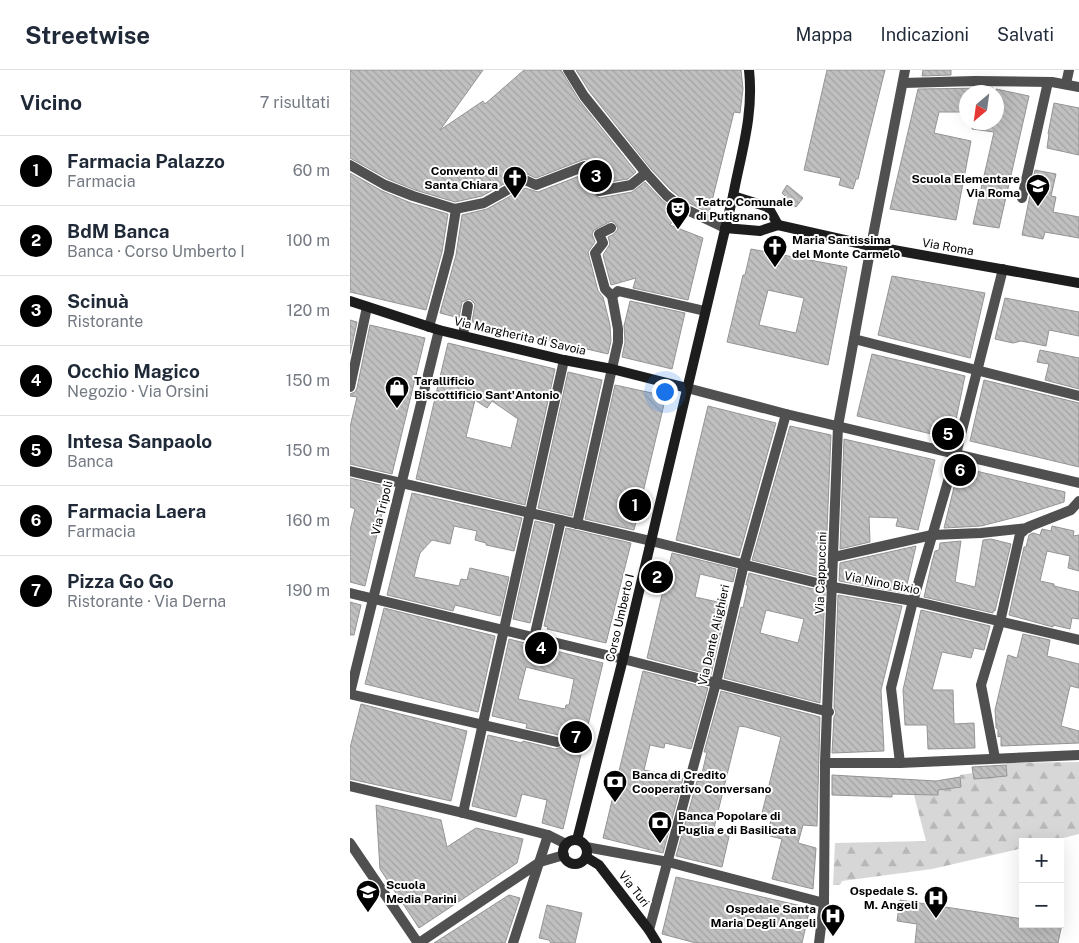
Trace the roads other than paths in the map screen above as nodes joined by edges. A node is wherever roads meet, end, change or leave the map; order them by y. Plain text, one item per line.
1 (568, 70) edge
2 (749, 70) edge
3 (905, 70) edge
4 (1069, 70) edge
5 (1048, 82) junction
6 (903, 83) junction
7 (1066, 84) junction
8 (1079, 87) edge
9 (350, 165) edge
10 (646, 173) junction
11 (733, 196) junction
12 (1022, 198) dead end
13 (456, 209) junction
14 (778, 225) junction
15 (611, 228) dead end
16 (725, 228) junction
17 (870, 246) junction
18 (1003, 269) junction
19 (1079, 283) edge
20 (612, 296) junction
21 (350, 301) edge
22 (468, 306) dead end
23 (367, 307) junction
24 (705, 312) junction
25 (434, 328) junction
26 (463, 335) junction
27 (854, 339) junction
28 (564, 360) junction
29 (612, 369) junction
30 (976, 370) junction
31 (350, 387) edge
32 (687, 388) junction
33 (1079, 396) edge
34 (786, 414) junction
35 (838, 426) junction
36 (956, 454) junction
37 (350, 471) edge
38 (401, 483) junction
39 (1079, 483) edge
40 (1079, 501) edge
41 (530, 513) junction
42 (561, 520) junction
43 (577, 524) junction
44 (1028, 528) junction
45 (932, 535) junction
46 (651, 541) junction
47 (834, 557) junction
48 (744, 564) junction
49 (833, 587) junction
50 (350, 593) edge
51 (373, 598) junction
52 (913, 601) junction
53 (1000, 622) junction
54 (504, 630) junction
55 (534, 638) junction
56 (1079, 640) edge
57 (624, 659) junction
58 (716, 683) junction
59 (350, 693) edge
60 (829, 712) junction
61 (482, 724) junction
62 (557, 742) dead end
63 (1079, 754) edge
64 (995, 758) junction
65 (826, 763) junction
66 (900, 763) junction
67 (350, 786) edge
68 (463, 812) junction
69 (548, 835) junction
70 (577, 840) junction
71 (350, 843) edge
72 (566, 844) junction
73 (586, 852) junction
74 (564, 855) junction
75 (540, 862) junction
76 (668, 862) junction
77 (824, 903) junction
78 (650, 930) junction
79 (418, 943) edge
80 (513, 943) edge
81 (657, 943) edge
82 (819, 943) edge

1 - 10 street
2 - 11 street, Corso Umberto I
3 - 6 street, Via Cappuccini
4 - 7 street
5 - 6 street
5 - 7 street
5 - 12 street
6 - 17 street, Via Cappuccini
7 - 8 street
9 - 13 street
10 - 13 street
10 - 16 street
11 - 14 street
11 - 16 street, Corso Umberto I
13 - 25 street, Via Tripoli
14 - 16 street, Via Roma
14 - 17 street, Via Roma
15 - 20 street
16 - 24 street, Corso Umberto I
17 - 18 street, Via Roma
17 - 27 street, Via Cappuccini
18 - 19 street, Via Roma
18 - 30 street
20 - 24 street
20 - 29 street
21 - 23 street, Via Margherita di Savoia
22 - 26 street
23 - 25 street, Via Margherita di Savoia
23 - 31 street
24 - 32 street, Corso Umberto I
25 - 26 street, Via Margherita di Savoia
25 - 38 street, Via Tripoli
26 - 28 street, Via Margherita di Savoia
27 - 30 street
27 - 35 street, Via Cappuccini
28 - 29 street, Via Margherita di Savoia
28 - 41 street
29 - 32 street, Via Margherita di Savoia
29 - 43 street
30 - 33 street
30 - 36 street
32 - 34 street
32 - 46 street, Corso Umberto I
34 - 35 street
34 - 48 street, Via Dante Alighieri
35 - 36 street
35 - 47 street, Via Cappuccini
36 - 39 street
36 - 45 street
37 - 38 street, Via Nino Bixio
38 - 41 street, Via Nino Bixio
38 - 51 street, Via Tripoli
40 - 44 street
41 - 42 street, Via Nino Bixio
41 - 54 street
42 - 43 street, Via Nino Bixio
42 - 55 street
43 - 46 street, Via Nino Bixio
44 - 45 street
44 - 53 street
45 - 47 street
45 - 52 street
46 - 48 street, Via Nino Bixio
46 - 57 street, Corso Umberto I
47 - 49 street, Via Cappuccini
48 - 49 street, Via Nino Bixio
48 - 58 street, Via Dante Alighieri
49 - 52 street, Via Nino Bixio
49 - 60 street, Via Cappuccini
50 - 51 street
51 - 54 street
51 - 59 street, Via Tripoli
52 - 53 street, Via Nino Bixio
52 - 66 street
53 - 56 street, Via Nino Bixio
53 - 64 street
54 - 55 street
54 - 61 street
55 - 57 street
57 - 58 street
57 - 70 street, Corso Umberto I
58 - 60 street
58 - 76 street, Via Dante Alighieri
59 - 61 street
60 - 65 street, Via Cappuccini
61 - 62 street
61 - 68 street
63 - 64 street
64 - 66 street
65 - 66 street
65 - 77 street, Via Cappuccini
67 - 68 street
68 - 69 street
69 - 72 street
69 - 75 street
70 - 72 street
70 - 73 street
71 - 79 street
72 - 74 street
73 - 74 street
73 - 76 street
73 - 78 street, Via Turi
74 - 75 street
75 - 79 street
75 - 80 street
76 - 77 street
76 - 78 street, Via Dante Alighieri
77 - 82 street, Via Cappuccini
78 - 81 street, Via Turi

